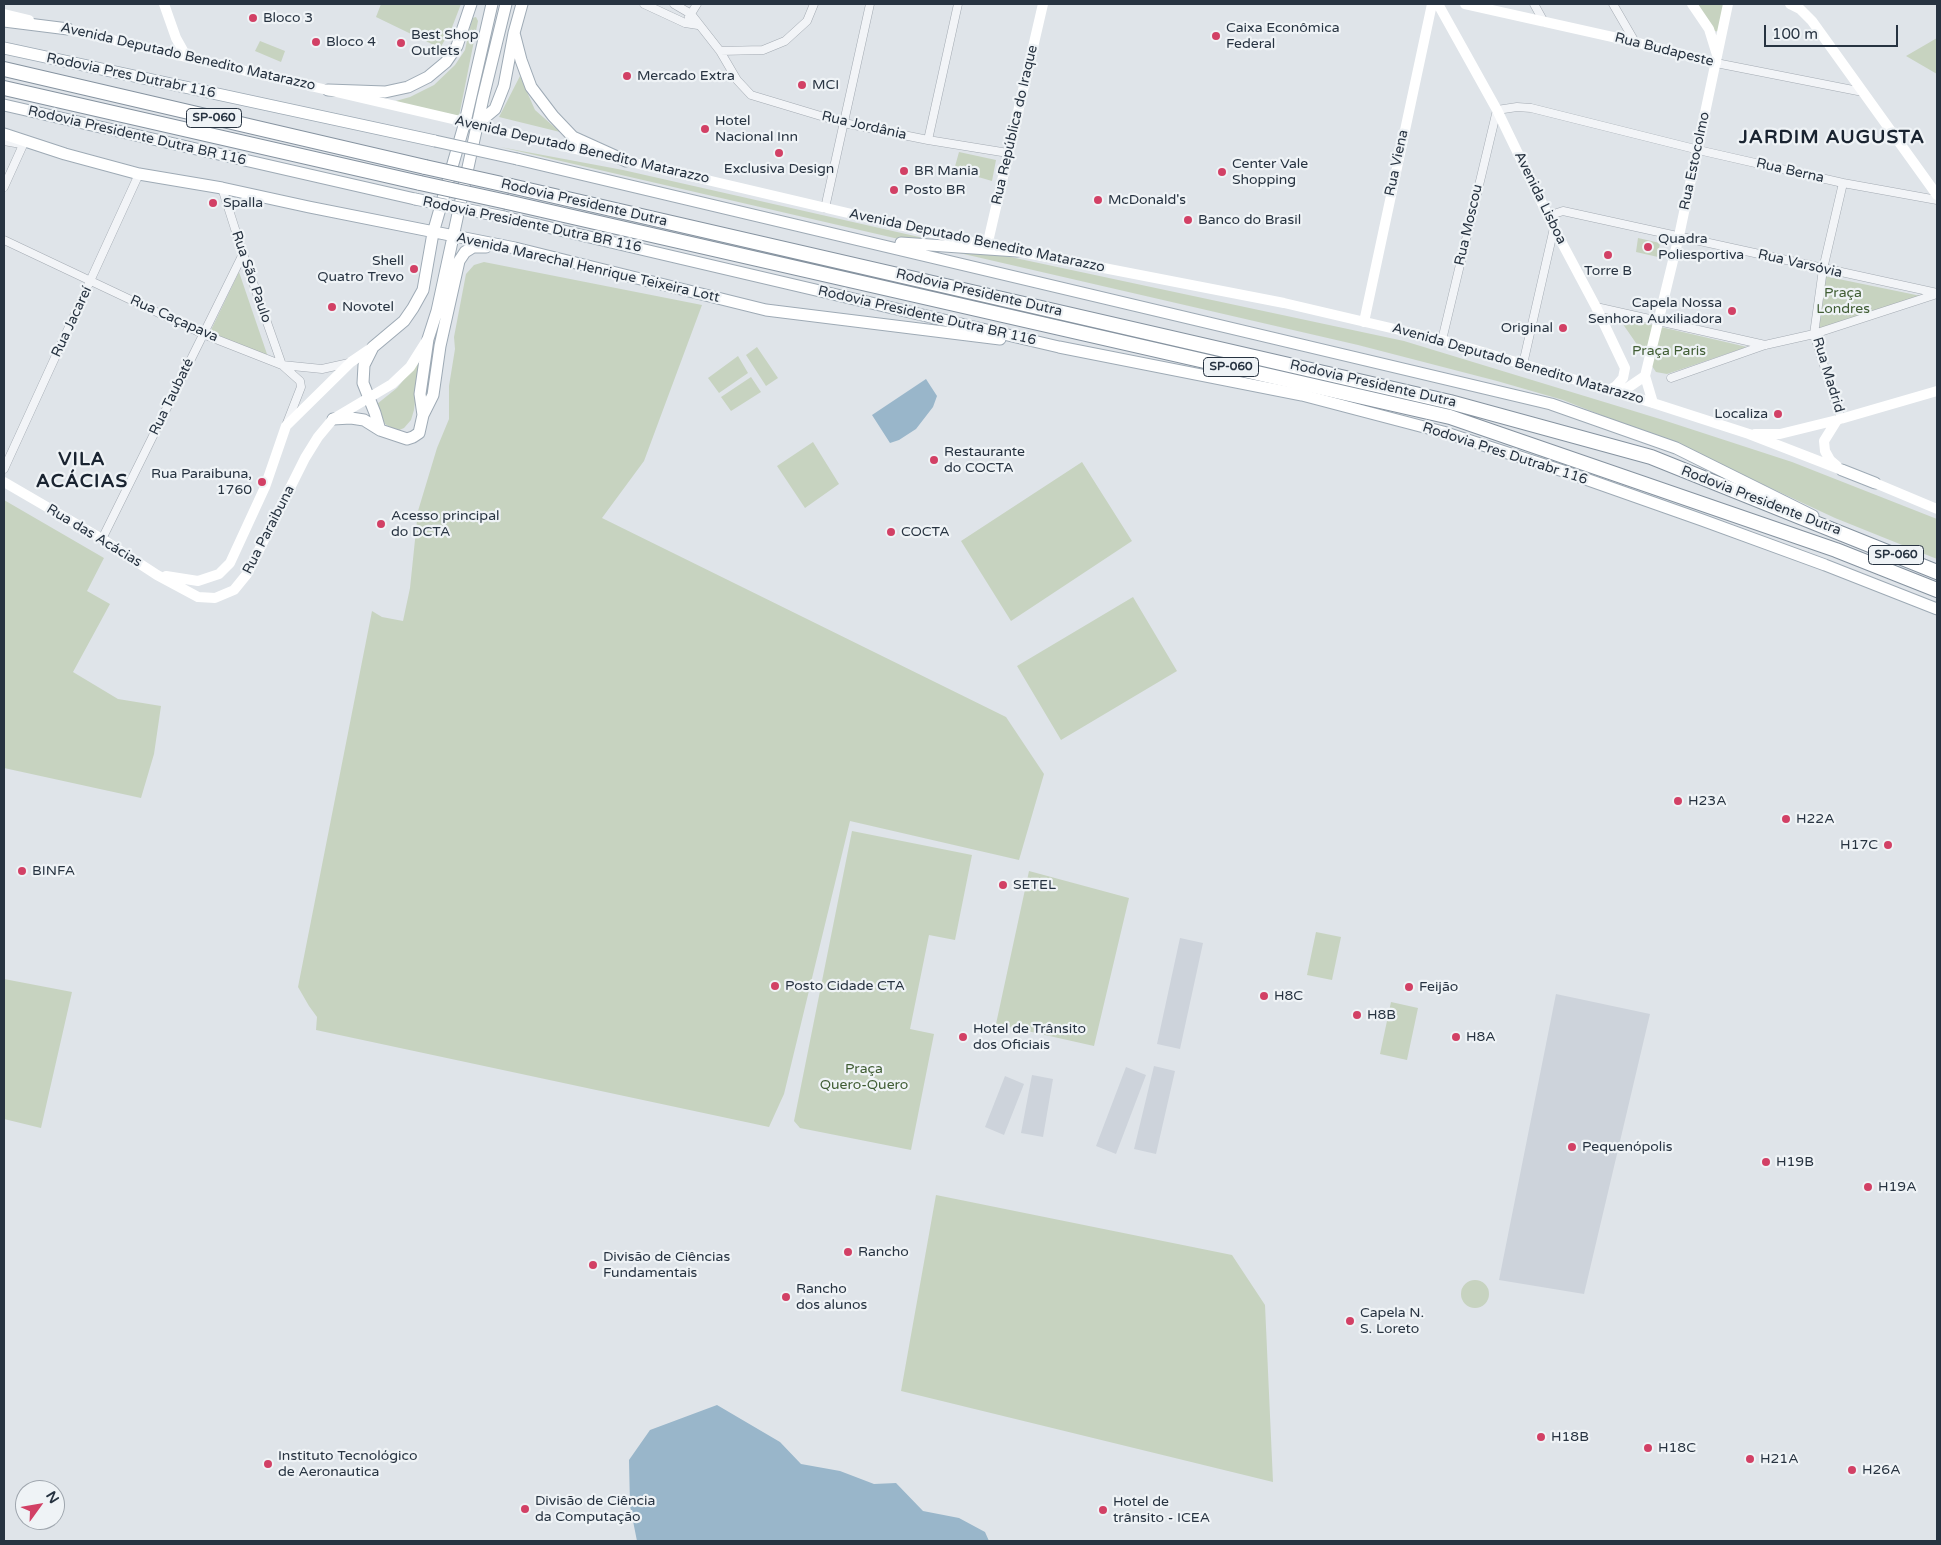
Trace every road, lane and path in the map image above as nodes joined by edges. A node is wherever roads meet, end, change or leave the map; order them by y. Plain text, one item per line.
1 (164, 4) edge
2 (471, 4) edge
3 (506, 4) edge
4 (522, 4) edge
5 (644, 4) edge
6 (674, 4) edge
7 (697, 4) edge
8 (814, 4) edge
9 (870, 4) edge
10 (958, 4) edge
11 (1043, 4) edge
12 (1432, 4) edge
13 (1438, 4) edge
14 (1465, 4) edge
15 (1534, 4) edge
16 (1613, 4) edge
17 (1692, 4) edge
18 (1728, 4) edge
19 (1790, 4) edge
20 (490, 6) edge
21 (4, 14) edge
22 (691, 14) junction
23 (4, 21) edge
24 (685, 22) junction
25 (1544, 22) junction
26 (698, 25) junction
27 (68, 30) junction
28 (514, 32) junction
29 (176, 38) junction
30 (1635, 42) junction
31 (4, 48) edge
32 (167, 51) junction
33 (720, 51) junction
34 (186, 56) junction
35 (1717, 60) junction
36 (4, 70) edge
37 (4, 88) edge
38 (328, 90) junction
39 (1864, 92) junction
40 (4, 105) edge
41 (1497, 110) junction
42 (465, 122) junction
43 (844, 123) junction
44 (477, 125) junction
45 (4, 134) edge
46 (928, 140) junction
47 (4, 141) edge
48 (23, 145) junction
49 (1697, 149) junction
50 (1008, 153) junction
51 (65, 154) junction
52 (626, 161) junction
53 (139, 174) junction
54 (1842, 182) junction
55 (4, 187) edge
56 (222, 188) junction
57 (1937, 196) edge
58 (1937, 200) edge
59 (824, 208) junction
60 (1552, 225) junction
61 (433, 233) junction
62 (453, 236) junction
63 (1679, 236) junction
64 (4, 240) edge
65 (868, 241) junction
66 (987, 246) junction
67 (515, 248) junction
68 (1017, 251) junction
69 (243, 254) junction
70 (1824, 269) junction
71 (91, 281) junction
72 (1937, 294) edge
73 (1596, 307) junction
74 (1660, 320) junction
75 (1364, 322) junction
76 (203, 334) junction
77 (1814, 334) junction
78 (428, 339) junction
79 (1442, 340) junction
80 (1764, 345) junction
81 (373, 347) junction
82 (1060, 347) junction
83 (351, 362) junction
84 (1523, 364) junction
85 (282, 365) junction
86 (1645, 376) junction
87 (1671, 378) dead end
88 (1609, 390) junction
89 (1937, 391) edge
90 (1620, 393) junction
91 (369, 398) junction
92 (1653, 403) junction
93 (423, 415) junction
94 (333, 419) junction
95 (1839, 420) junction
96 (286, 426) junction
97 (380, 430) junction
98 (1749, 434) junction
99 (4, 469) edge
100 (1842, 470) junction
101 (4, 482) edge
102 (1875, 483) joint
103 (1937, 509) edge
104 (1855, 538) junction
105 (102, 539) junction
106 (1937, 572) edge
107 (157, 575) junction
108 (1937, 590) edge
109 (1937, 609) edge

1 - 29 main road
2 - 38 main road
3 - 44 main road
4 - 28 main road
5 - 24 street
6 - 22 street, Rua Jordânia
7 - 22 street
8 - 33 street
9 - 43 street
10 - 46 street
11 - 50 main road, Rua República do Iraque
12 - 75 main road, Rua Viena
13 - 41 main road, Avenida Lisboa
14 - 25 main road, Rua Budapeste
15 - 25 street
16 - 30 street
17 - 35 main road
18 - 35 main road, Rua Estocolmo
19 - 39 main road
20 - 42 main road, Rua Paraibuna
21 - 27 main road, Avenida Deputado Benedito Matarazzo
22 - 24 street
22 - 26 street, Rua Jordânia
23 - 27 main road
24 - 26 street
25 - 30 main road, Rua Budapeste
26 - 33 street, Rua Jordânia
27 - 32 main road, Avenida Deputado Benedito Matarazzo
28 - 44 main road
28 - 52 main road
29 - 32 main road
29 - 34 main road
30 - 35 main road, Rua Budapeste
31 - 65 main road, Rodovia Pres Dutrabr 116, bridge
32 - 34 main road, Avenida Deputado Benedito Matarazzo
33 - 43 street, Rua Jordânia
34 - 38 main road, Avenida Deputado Benedito Matarazzo
35 - 39 street, Rua Budapeste
35 - 49 main road, Rua Estocolmo
36 - 104 highway, Rodovia Presidente Dutra / SP-060, bridge
37 - 108 highway, Rodovia Presidente Dutra / SP-060, bridge
38 - 42 main road, Avenida Deputado Benedito Matarazzo
39 - 57 main road
40 - 82 main road, Rodovia Presidente Dutra BR 116, bridge
41 - 49 street, Rua Berna
41 - 60 main road, Avenida Lisboa
41 - 79 street, Rua Moscou
42 - 44 main road, Avenida Deputado Benedito Matarazzo
42 - 61 main road, Rua Paraibuna
43 - 46 street, Rua Jordânia
43 - 59 street
44 - 52 main road, Avenida Deputado Benedito Matarazzo
44 - 62 main road
45 - 51 main road
46 - 50 street, Rua Jordânia
47 - 48 street, Avenida Marechal Henrique Teixeira Lott
48 - 51 street, Avenida Marechal Henrique Teixeira Lott
48 - 55 street
49 - 54 street, Rua Berna
49 - 63 main road, Rua Estocolmo
50 - 66 main road, Rua República do Iraque
51 - 53 main road, Avenida Marechal Henrique Teixeira Lott
52 - 59 main road, Avenida Deputado Benedito Matarazzo
53 - 56 main road, Avenida Marechal Henrique Teixeira Lott
53 - 71 street, Rua Jacareí
54 - 58 street, Rua Berna
54 - 70 street, Rua Madrid
56 - 61 main road, Avenida Marechal Henrique Teixeira Lott
56 - 69 street, Rua São Paulo
59 - 66 main road, Avenida Deputado Benedito Matarazzo
60 - 63 street, Rua Varsóvia
60 - 73 main road, Avenida Lisboa
60 - 84 street
61 - 62 main road, Avenida Marechal Henrique Teixeira Lott
61 - 81 main road, Rua Paraibuna
62 - 67 main road, Avenida Marechal Henrique Teixeira Lott
62 - 78 main road
63 - 70 street, Rua Varsóvia
63 - 74 main road, Rua Estocolmo
64 - 71 street, Rua Caçapava
65 - 68 main road
65 - 104 main road
66 - 68 main road, Avenida Deputado Benedito Matarazzo
67 - 82 main road, Avenida Marechal Henrique Teixeira Lott
67 - 93 main road
68 - 75 main road, Avenida Deputado Benedito Matarazzo
69 - 76 street, Rua Taubaté
69 - 85 street, Rua São Paulo
70 - 72 street, Rua Varsóvia
70 - 77 street, Rua Madrid
71 - 76 street, Rua Caçapava
71 - 99 street, Rua Jacareí
72 - 77 street
73 - 74 street
73 - 88 main road, Avenida Lisboa
74 - 80 street
74 - 86 main road, Rua Estocolmo
75 - 79 main road, Avenida Deputado Benedito Matarazzo
76 - 85 street, Rua Caçapava
76 - 105 street, Rua Taubaté
77 - 80 street
77 - 95 street, Rua Madrid
78 - 91 main road, Rua Paraibuna
78 - 93 main road
79 - 84 main road, Avenida Deputado Benedito Matarazzo
80 - 87 street
81 - 83 main road, Rua Paraibuna
81 - 91 main road
82 - 109 main road, Rodovia Pres Dutrabr 116
83 - 85 street, Rua Caçapava
83 - 96 main road, Rua Paraibuna
84 - 88 main road, Avenida Deputado Benedito Matarazzo
85 - 96 street, Rua Paraibuna
86 - 90 main road
86 - 92 main road
88 - 90 main road, Avenida Deputado Benedito Matarazzo
89 - 95 main road
90 - 92 main road, Avenida Deputado Benedito Matarazzo
91 - 94 main road, Rua Paraibuna
91 - 97 main road
92 - 98 main road, Avenida Deputado Benedito Matarazzo
93 - 97 main road
94 - 97 main road
94 - 107 main road, Rua Paraibuna
95 - 98 main road
95 - 100 main road
96 - 107 main road, Rua Paraibuna
98 - 100 main road, Avenida Deputado Benedito Matarazzo
100 - 102 main road, Avenida Deputado Benedito Matarazzo
101 - 105 main road, Rua das Acácias
102 - 103 main road, Avenida Deputado Benedito Matarazzo
104 - 106 highway, Rodovia Presidente Dutra / SP-060
105 - 107 main road, Rua das Acácias

